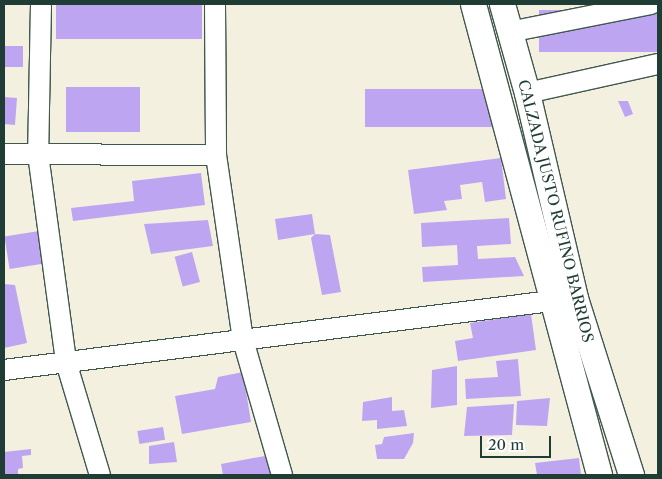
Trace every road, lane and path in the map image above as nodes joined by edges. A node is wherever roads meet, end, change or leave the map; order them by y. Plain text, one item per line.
1 (41, 4) edge
2 (215, 4) edge
3 (473, 4) edge
4 (502, 4) edge
5 (651, 4) edge
6 (509, 32) junction
7 (658, 64) edge
8 (527, 93) junction
9 (4, 154) edge
10 (38, 154) junction
11 (216, 155) junction
12 (575, 298) junction
13 (551, 301) junction
14 (243, 340) junction
15 (66, 362) junction
16 (4, 370) edge
17 (100, 475) edge
18 (282, 475) edge
19 (599, 475) edge
20 (631, 475) edge

1 - 10 street
2 - 11 street
3 - 13 street, CALZADA JUSTO RUFINO BARRIOS
4 - 6 street, CALZADA JUSTO RUFINO BARRIOS
5 - 6 street
6 - 8 street, CALZADA JUSTO RUFINO BARRIOS
7 - 8 street
8 - 12 street, CALZADA JUSTO RUFINO BARRIOS
9 - 10 street
10 - 11 street
10 - 15 street
11 - 14 street
12 - 13 street
12 - 20 street, CALZADA JUSTO RUFINO BARRIOS
13 - 14 street
13 - 19 street, CALZADA JUSTO RUFINO BARRIOS
14 - 15 street
14 - 18 street
15 - 16 street
15 - 17 street

